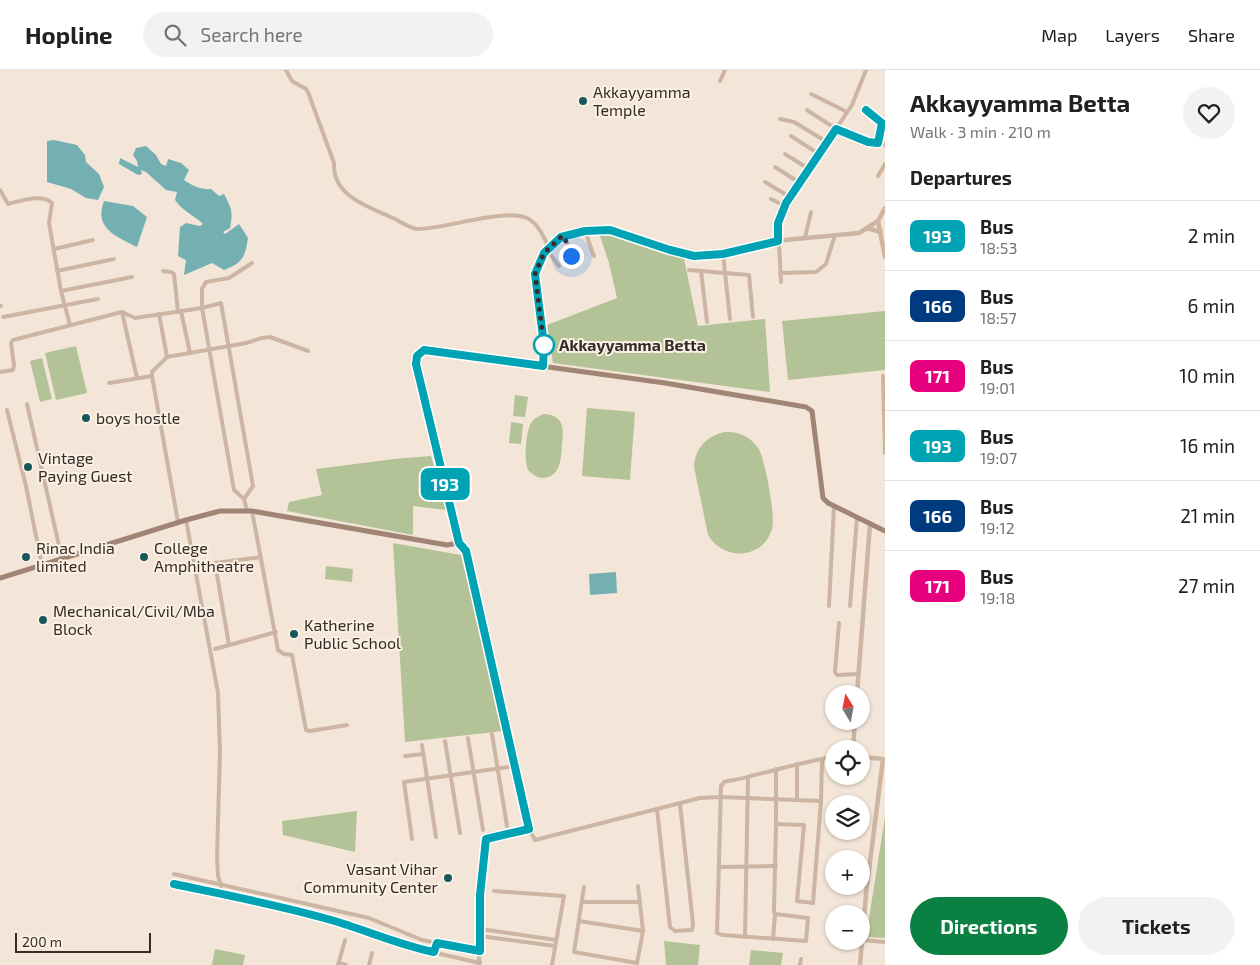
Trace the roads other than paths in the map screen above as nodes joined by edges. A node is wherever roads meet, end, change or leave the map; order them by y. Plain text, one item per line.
1 (286, 70) edge
2 (724, 70) edge
3 (866, 70) edge
4 (720, 81) dead end
5 (811, 94) dead end
6 (807, 110) dead end
7 (866, 110) dead end
8 (847, 112) junction
9 (780, 119) dead end
10 (836, 129) junction
11 (791, 136) dead end
12 (827, 142) junction
13 (878, 143) junction
14 (885, 145) edge
15 (785, 154) dead end
16 (819, 154) junction
17 (885, 164) edge
18 (775, 167) dead end
19 (809, 169) junction
20 (878, 176) dead end
21 (765, 182) dead end
22 (800, 183) junction
23 (0, 190) edge
24 (790, 197) junction
25 (771, 199) dead end
26 (785, 206) junction
27 (885, 208) edge
28 (811, 212) dead end
29 (878, 221) junction
30 (867, 228) junction
31 (585, 231) junction
32 (881, 232) junction
33 (835, 235) junction
34 (564, 236) junction
35 (805, 238) junction
36 (93, 240) dead end
37 (778, 241) junction
38 (548, 249) junction
39 (54, 250) junction
40 (723, 254) junction
41 (571, 256) dead end
42 (594, 256) dead end
43 (885, 257) edge
44 (114, 259) dead end
45 (252, 263) dead end
46 (560, 266) dead end
47 (689, 270) dead end
48 (57, 271) junction
49 (163, 271) dead end
50 (702, 271) junction
51 (725, 272) junction
52 (780, 274) junction
53 (132, 277) dead end
54 (781, 282) dead end
55 (61, 291) junction
56 (98, 299) dead end
57 (64, 304) junction
58 (202, 308) junction
59 (180, 311) junction
60 (122, 312) junction
61 (159, 314) junction
62 (3, 317) dead end
63 (753, 317) dead end
64 (730, 319) dead end
65 (708, 322) dead end
66 (70, 325) junction
67 (228, 346) junction
68 (209, 349) junction
69 (308, 351) dead end
70 (190, 353) junction
71 (167, 357) junction
72 (543, 366) junction
73 (0, 372) edge
74 (152, 376) junction
75 (884, 376) dead end
76 (137, 378) junction
77 (109, 384) dead end
78 (884, 384) edge
79 (28, 404) dead end
80 (7, 410) dead end
81 (885, 454) edge
82 (244, 499) junction
83 (834, 506) junction
84 (249, 511) junction
85 (857, 517) junction
86 (186, 520) junction
87 (178, 522) junction
88 (870, 524) junction
89 (885, 531) edge
90 (459, 543) junction
91 (261, 557) junction
92 (62, 559) junction
93 (42, 566) junction
94 (0, 578) edge
95 (829, 606) dead end
96 (850, 606) dead end
97 (840, 623) dead end
98 (276, 632) junction
99 (229, 645) junction
100 (215, 649) dead end
101 (858, 674) junction
102 (857, 685) edge
103 (347, 725) dead end
104 (492, 734) dead end
105 (468, 738) dead end
106 (445, 741) dead end
107 (422, 745) dead end
108 (423, 754) junction
109 (405, 756) dead end
110 (825, 758) edge
111 (870, 758) edge
112 (822, 759) junction
113 (797, 764) junction
114 (515, 766) junction
115 (498, 768) junction
116 (776, 769) junction
117 (474, 772) junction
118 (450, 775) junction
119 (748, 777) junction
120 (427, 778) junction
121 (883, 791) edge
122 (721, 797) junction
123 (748, 799) junction
124 (775, 800) junction
125 (797, 800) junction
126 (821, 801) junction
127 (680, 804) junction
128 (656, 809) junction
129 (776, 824) junction
130 (507, 826) dead end
131 (529, 829) junction
132 (483, 830) dead end
133 (460, 834) dead end
134 (436, 837) dead end
135 (412, 839) dead end
136 (776, 866) junction
137 (747, 867) junction
138 (720, 868) junction
139 (174, 874) dead end
140 (174, 884) dead end
141 (221, 886) junction
142 (638, 886) dead end
143 (584, 887) dead end
144 (494, 891) dead end
145 (582, 902) junction
146 (640, 902) junction
147 (867, 905) edge
148 (775, 914) junction
149 (369, 918) junction
150 (579, 921) junction
151 (364, 929) junction
152 (480, 929) junction
153 (643, 931) junction
154 (480, 936) junction
155 (745, 937) junction
156 (773, 939) junction
157 (345, 940) dead end
158 (556, 940) junction
159 (870, 941) edge
160 (885, 942) edge
161 (437, 943) junction
162 (555, 946) junction
163 (861, 950) edge
164 (480, 951) junction
165 (434, 952) junction
166 (372, 953) dead end
167 (801, 959) dead end
168 (339, 964) edge
169 (479, 964) edge
170 (637, 964) edge
171 (346, 965) edge
172 (369, 965) edge
173 (552, 965) edge
174 (556, 965) edge
175 (800, 965) edge
176 (860, 965) edge

1 - 38 street
2 - 4 street
3 - 8 street
5 - 8 street
6 - 10 street
7 - 13 street
8 - 10 street
9 - 12 street
10 - 12 street
10 - 13 street
11 - 16 street
12 - 16 street
13 - 14 street
15 - 19 street
16 - 19 street
17 - 20 street
18 - 22 street
19 - 22 street
21 - 24 street
22 - 24 street
23 - 39 street
24 - 26 street
25 - 26 street
26 - 37 street
27 - 29 street
28 - 35 street
29 - 30 street
29 - 32 street
30 - 32 street
30 - 33 street
31 - 34 street
31 - 40 street
31 - 42 street
32 - 43 street
33 - 35 street
33 - 52 street
34 - 38 street
34 - 41 street
35 - 37 street
36 - 39 street
37 - 40 street
37 - 52 street
38 - 46 street
38 - 72 street
39 - 48 street
40 - 51 street
44 - 48 street
45 - 58 street
47 - 50 street
48 - 55 street
49 - 59 street
50 - 51 street
50 - 65 street
51 - 63 street
51 - 64 street
52 - 54 street
53 - 55 street
55 - 57 street
56 - 57 street
57 - 62 street
57 - 66 street
58 - 59 street
58 - 67 street
58 - 68 street
59 - 61 street
59 - 70 street
60 - 61 street
60 - 66 street
60 - 76 street
61 - 71 street
66 - 73 street
67 - 68 street
67 - 69 street
67 - 82 street
68 - 70 street
68 - 82 street
70 - 71 street
71 - 74 street
72 - 83 main road
72 - 90 main road
74 - 76 street
74 - 87 street
75 - 78 street
76 - 77 street
78 - 81 street
79 - 92 street
80 - 93 street
82 - 84 street
83 - 85 main road
83 - 95 street
84 - 86 main road
84 - 90 main road
84 - 91 street
85 - 88 main road
85 - 96 street
86 - 87 main road
86 - 141 street
87 - 92 main road
88 - 89 main road
88 - 101 street
90 - 114 street
91 - 98 street
91 - 99 street
92 - 93 main road
93 - 94 main road
97 - 101 street
98 - 99 street
98 - 103 street
99 - 100 street
101 - 102 street
104 - 115 street
105 - 117 street
106 - 118 street
107 - 108 street
108 - 109 street
108 - 120 street
110 - 112 street
111 - 121 street
112 - 113 street
112 - 126 street
113 - 116 street
113 - 125 street
114 - 115 street
114 - 131 street
115 - 117 street
115 - 130 street
116 - 119 street
116 - 124 street
117 - 118 street
117 - 132 street
118 - 120 street
118 - 133 street
119 - 122 street
119 - 123 street
120 - 134 street
120 - 135 street
121 - 147 street
122 - 123 street
122 - 127 street
122 - 138 street
123 - 124 street
123 - 137 street
124 - 125 street
124 - 129 street
125 - 126 street
126 - 129 street
127 - 128 street
127 - 128 street
128 - 131 street
129 - 136 street
131 - 152 street
136 - 137 street
136 - 148 street
137 - 138 street
137 - 155 street
138 - 155 street
139 - 141 street
140 - 151 street
141 - 149 street
142 - 146 street
143 - 145 street
144 - 158 street
145 - 146 street
145 - 150 street
146 - 153 street
148 - 156 street
148 - 156 street
149 - 151 street
149 - 161 street
150 - 153 street
150 - 170 street
151 - 165 street
152 - 154 street
152 - 158 street
153 - 170 street
154 - 162 street
154 - 164 street
155 - 156 street
157 - 168 street
158 - 162 street
159 - 160 street
161 - 164 street
161 - 165 street
162 - 173 street
163 - 176 street
164 - 169 street
165 - 169 street
166 - 172 street
167 - 175 street
168 - 171 street
173 - 174 street

